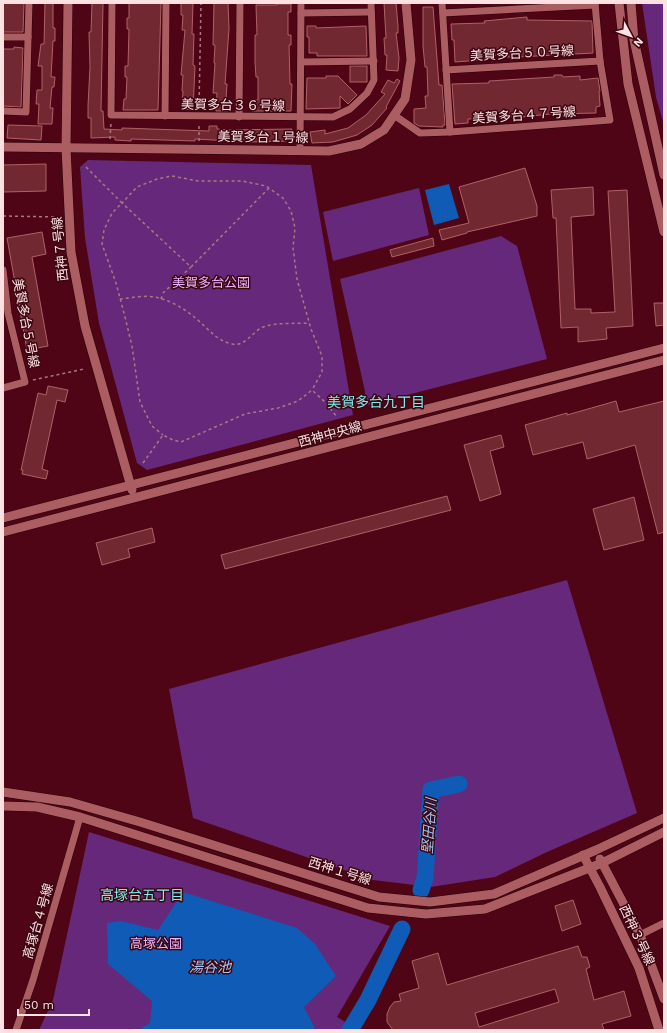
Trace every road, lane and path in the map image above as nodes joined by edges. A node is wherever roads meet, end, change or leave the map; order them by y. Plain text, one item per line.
1 (29, 3) edge
2 (68, 3) edge
3 (112, 3) edge
4 (166, 3) edge
5 (201, 3) edge
6 (240, 3) edge
7 (301, 3) edge
8 (371, 3) edge
9 (406, 3) edge
10 (442, 3) edge
11 (619, 3) edge
12 (631, 3) edge
13 (595, 4) edge
14 (371, 12) junction
15 (301, 13) junction
16 (443, 13) junction
17 (3, 37) edge
18 (28, 37) junction
19 (374, 61) junction
20 (600, 61) junction
21 (300, 62) junction
22 (446, 70) junction
23 (3, 111) edge
24 (111, 115) junction
25 (394, 115) junction
26 (165, 116) junction
27 (199, 116) junction
28 (239, 117) junction
29 (300, 118) junction
30 (450, 132) junction
31 (3, 147) edge
32 (66, 148) junction
33 (109, 148) junction
34 (199, 149) junction
35 (300, 151) junction
36 (86, 167) dead end
37 (664, 175) edge
38 (269, 188) junction
39 (122, 203) junction
40 (3, 216) edge
41 (56, 217) dead end
42 (664, 232) edge
43 (191, 267) junction
44 (3, 270) edge
45 (120, 299) junction
46 (160, 299) junction
47 (309, 324) junction
48 (664, 348) edge
49 (664, 360) edge
50 (84, 369) dead end
51 (25, 382) junction
52 (3, 388) edge
53 (312, 390) junction
54 (337, 416) dead end
55 (163, 435) junction
56 (143, 463) dead end
57 (131, 485) junction
58 (135, 498) junction
59 (3, 518) edge
60 (3, 532) edge
61 (3, 792) edge
62 (3, 806) edge
63 (80, 817) junction
64 (664, 818) edge
65 (664, 832) edge
66 (596, 850) junction
67 (583, 855) junction
68 (602, 863) junction
69 (589, 868) junction
70 (664, 923) edge
71 (640, 935) junction
72 (664, 999) edge
73 (16, 1030) edge
74 (659, 1030) edge

1 - 18 street
2 - 32 street, 西神７号線
3 - 24 street
4 - 26 street
5 - 27 path
6 - 28 street
7 - 15 street
8 - 14 street, 美賀多台３６号線
9 - 25 street, 美賀多台１号線
10 - 16 street
11 - 42 street
12 - 37 street
13 - 16 street
13 - 20 street, 美賀多台４７号線
14 - 15 street
14 - 19 street, 美賀多台３６号線
15 - 21 street
16 - 22 street
17 - 18 street
18 - 23 street
19 - 21 street
19 - 29 street, 美賀多台３６号線
20 - 22 street, 美賀多台５０号線
20 - 30 street, 美賀多台４７号線
21 - 29 street
22 - 30 street
24 - 26 street, 美賀多台３６号線
24 - 33 path
25 - 30 street
25 - 35 street, 美賀多台１号線
26 - 27 street, 美賀多台３６号線
27 - 28 street, 美賀多台３６号線
27 - 34 path
28 - 29 street, 美賀多台３６号線
29 - 35 street
31 - 32 street, 美賀多台１号線
32 - 33 street, 美賀多台１号線
32 - 57 street, 西神７号線
33 - 34 street, 美賀多台１号線
34 - 35 street, 美賀多台１号線
36 - 39 path
38 - 39 path
38 - 43 path
38 - 47 path
39 - 43 path
39 - 45 path
40 - 41 path
43 - 46 path
44 - 51 street, 美賀多台５号線
45 - 46 path
45 - 55 path
46 - 47 path
47 - 53 path
48 - 57 street, 西神中央線
49 - 58 street, 西神中央線
50 - 51 path
51 - 52 street, 美賀多台５号線
53 - 54 path
53 - 55 path
55 - 56 path
57 - 58 street, 西神７号線
57 - 59 street, 西神中央線
58 - 60 street, 西神中央線
61 - 67 street, 西神１号線
62 - 63 street, 西神１号線
63 - 69 street, 西神１号線
63 - 73 street, 高塚台４号線
64 - 66 street, 西神１号線
65 - 68 street, 西神１号線
66 - 67 street, 西神１号線
66 - 68 street, 西神３号線
67 - 69 street, 西神３号線
68 - 69 street, 西神１号線
68 - 71 street, 西神３号線
69 - 74 street, 西神３号線
70 - 71 street
71 - 72 street, 西神３号線

